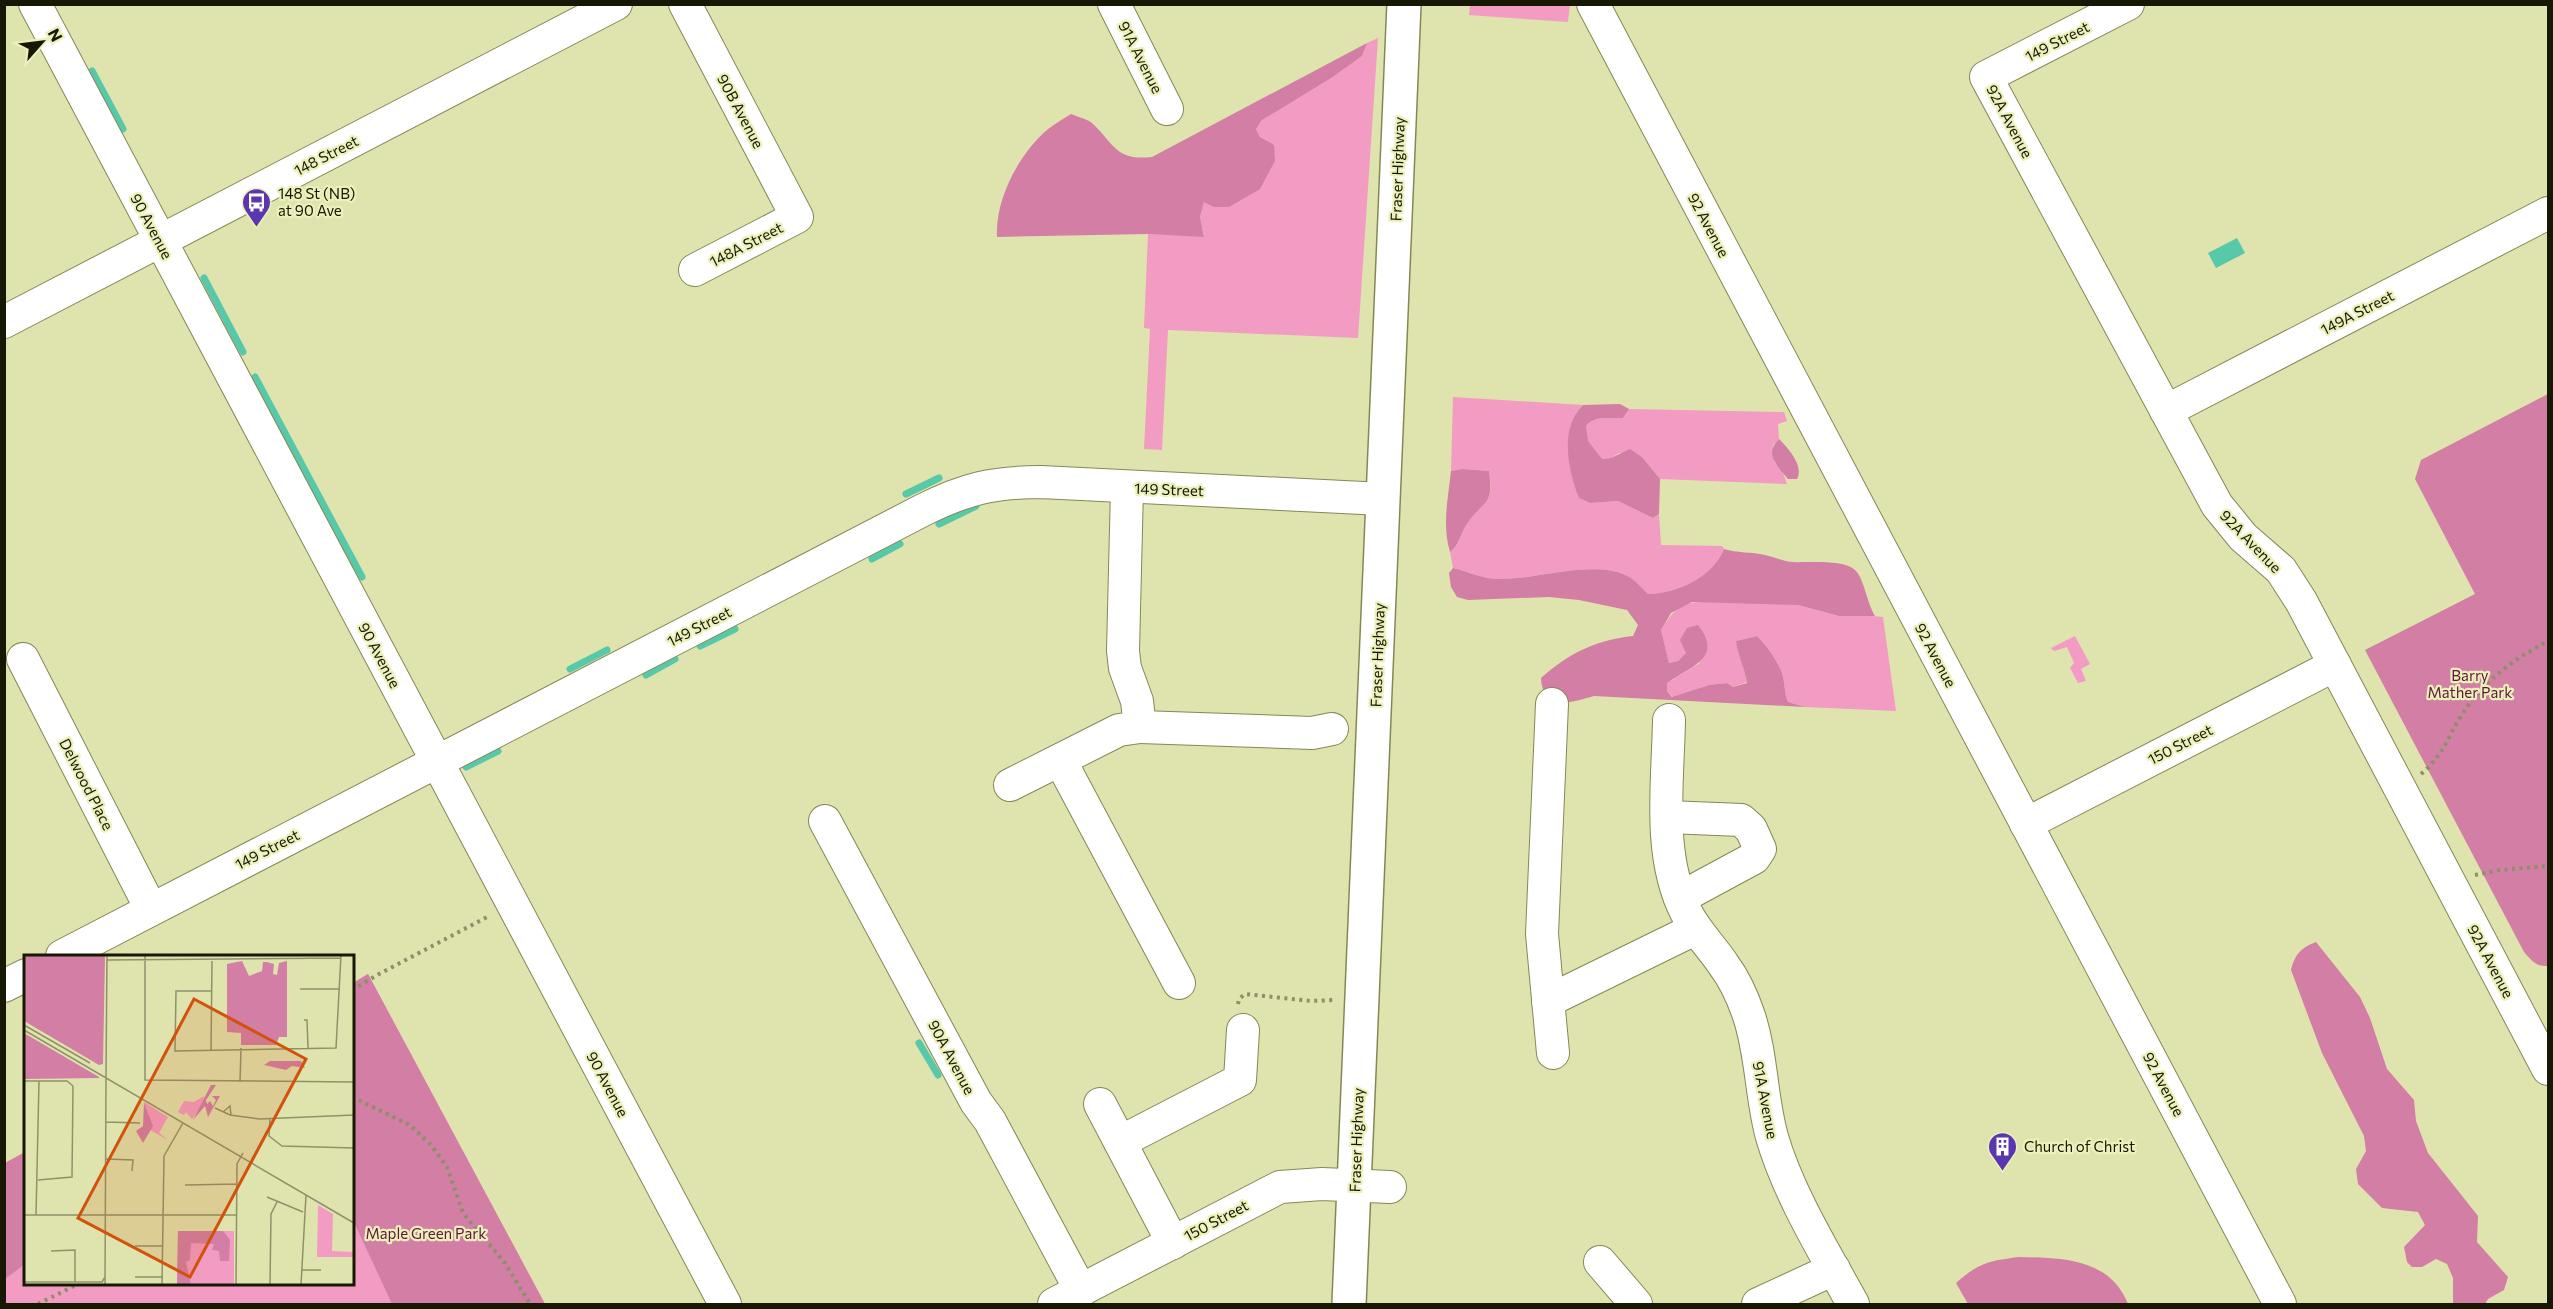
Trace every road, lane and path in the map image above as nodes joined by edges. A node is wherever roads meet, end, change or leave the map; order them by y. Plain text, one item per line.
1 (35, 4) edge
2 (616, 4) edge
3 (685, 4) edge
4 (1114, 4) edge
5 (1404, 4) edge
6 (1593, 4) edge
7 (2128, 4) edge
8 (1986, 77) joint
9 (1167, 109) dead end
10 (2548, 213) edge
11 (797, 218) joint
12 (160, 242) junction
13 (695, 270) dead end
14 (4, 322) edge
15 (2166, 411) junction
16 (1127, 488) junction
17 (1383, 499) junction
18 (2548, 641) edge
19 (22, 659) dead end
20 (2335, 665) junction
21 (1552, 704) dead end
22 (1669, 720) dead end
23 (1140, 727) junction
24 (1332, 729) dead end
25 (1060, 760) junction
26 (436, 761) junction
27 (2415, 780) dead end
28 (1010, 785) dead end
29 (1668, 817) junction
30 (825, 820) dead end
31 (2026, 824) junction
32 (2548, 866) edge
33 (2467, 879) dead end
34 (1680, 898) junction
35 (151, 909) junction
36 (497, 912) dead end
37 (1695, 929) junction
38 (66, 955) edge
39 (24, 976) edge
40 (1179, 983) dead end
41 (4, 986) edge
42 (354, 989) edge
43 (1337, 1000) dead end
44 (1548, 1001) junction
45 (1243, 1030) joint
46 (1553, 1053) dead end
47 (2548, 1070) edge
48 (354, 1098) edge
49 (1100, 1104) dead end
50 (1120, 1142) junction
51 (1354, 1185) junction
52 (1390, 1187) dead end
53 (1173, 1243) junction
54 (1600, 1262) dead end
55 (1834, 1269) junction
56 (76, 1285) edge
57 (1067, 1298) edge
58 (38, 1305) edge
59 (530, 1305) edge
60 (725, 1305) edge
61 (1349, 1305) edge
62 (1636, 1305) edge
63 (1758, 1305) edge
64 (1853, 1305) edge
65 (2280, 1305) edge

1 - 12 street, 90 Avenue
2 - 12 street, 148 Street
3 - 11 street, 90B Avenue
4 - 9 street, 91A Avenue
5 - 17 main road, Fraser Highway
6 - 31 street, 92 Avenue
7 - 8 street, 149 Street
8 - 15 street, 92A Avenue
10 - 15 street, 149A Street
11 - 13 street, 148A Street
12 - 14 street, 148 Street
12 - 26 street, 90 Avenue
15 - 20 street, 92A Avenue
16 - 17 street, 149 Street
16 - 23 street
16 - 26 street, 149 Street
17 - 51 main road, Fraser Highway
18 - 27 path
19 - 35 street, Delwood Place
20 - 31 street, 150 Street
20 - 47 street, 92A Avenue
21 - 44 street
22 - 29 street, 91A Avenue
23 - 24 street
23 - 25 street
25 - 28 street
25 - 40 street
26 - 35 street, 149 Street
26 - 60 street, 90 Avenue
29 - 34 street, 91A Avenue
29 - 34 street
30 - 57 street, 90A Avenue
31 - 65 street, 92 Avenue
32 - 33 path
34 - 37 street, 91A Avenue
35 - 38 street, 149 Street
36 - 42 path
37 - 44 street
37 - 55 street, 91A Avenue
39 - 41 street
43 - 45 path
44 - 46 street
45 - 50 street
48 - 59 path
49 - 50 street
50 - 53 street
51 - 52 street, 150 Street
51 - 53 street, 150 Street
51 - 61 main road, Fraser Highway
53 - 57 street, 150 Street
54 - 62 street
55 - 63 street
55 - 64 street, 91A Avenue
56 - 58 path

